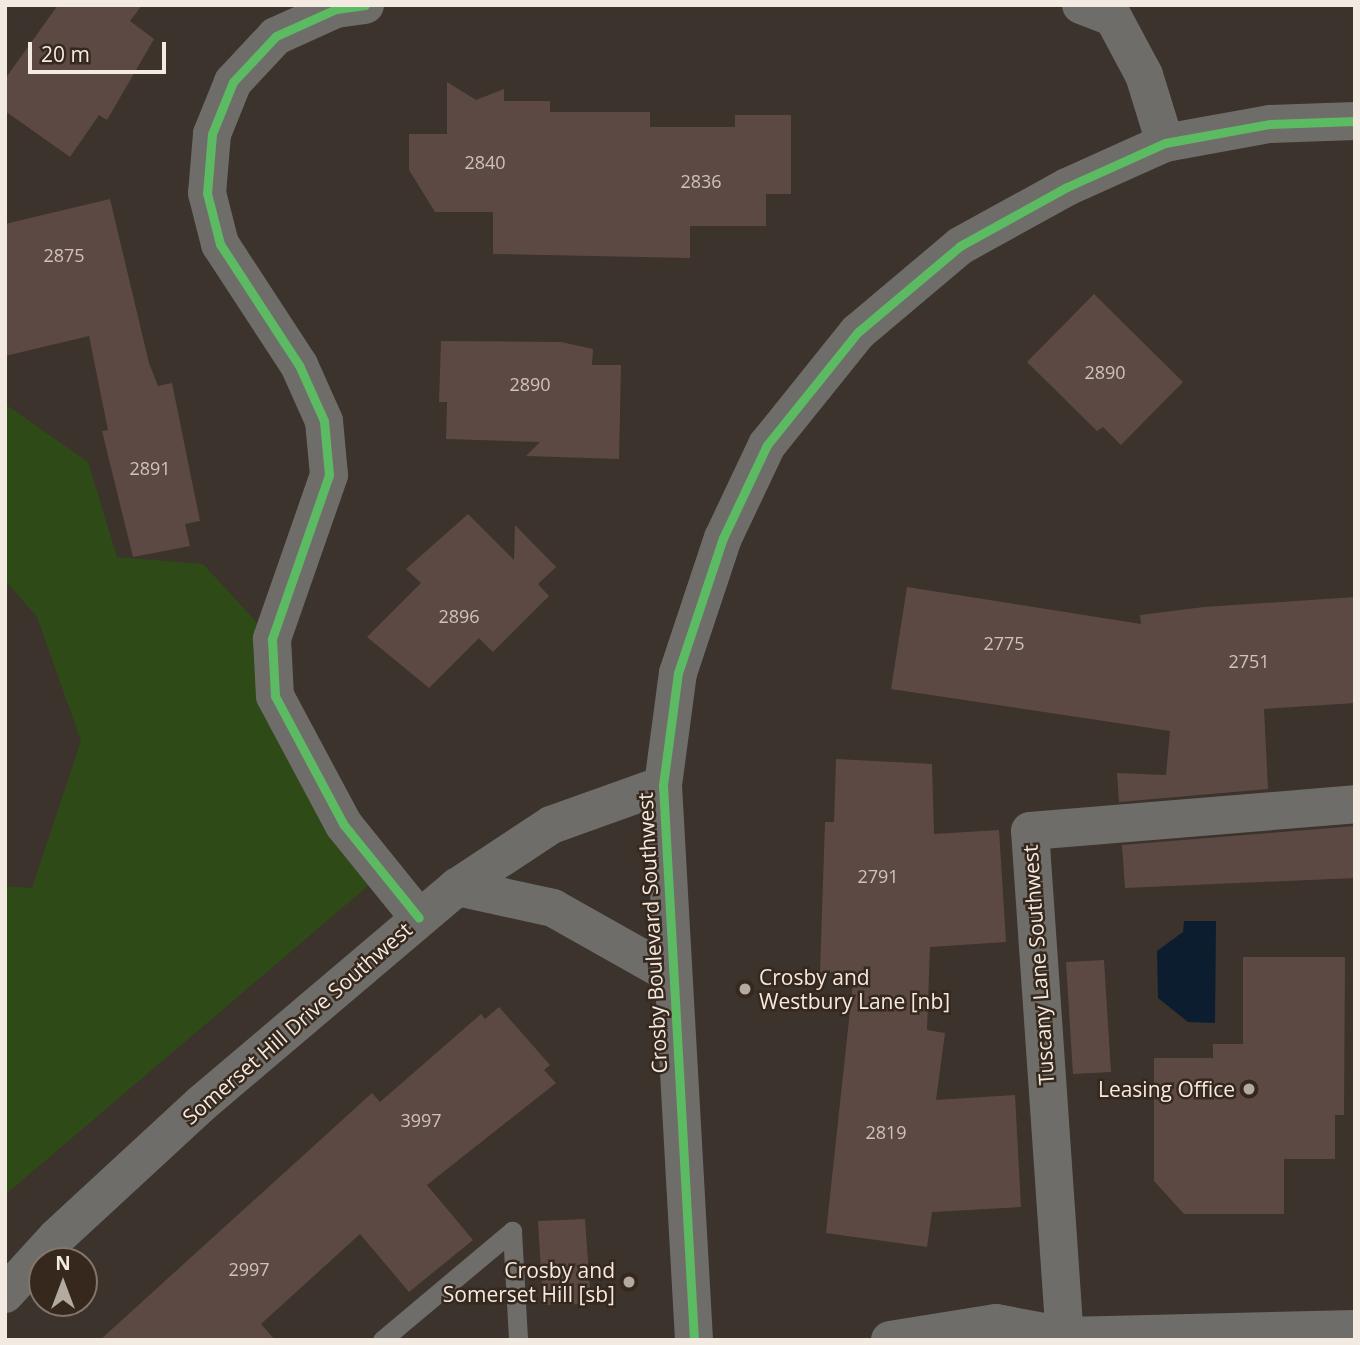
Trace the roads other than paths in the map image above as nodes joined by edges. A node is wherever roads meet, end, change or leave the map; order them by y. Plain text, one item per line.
1 (365, 5) edge
2 (1081, 5) edge
3 (1355, 121) edge
4 (1165, 143) junction
5 (663, 785) junction
6 (1355, 804) edge
7 (457, 887) junction
8 (419, 918) junction
9 (672, 975) junction
10 (5, 1294) edge
11 (1355, 1329) edge
12 (1064, 1339) edge
13 (382, 1340) edge
14 (518, 1340) edge
15 (694, 1340) edge
16 (890, 1340) edge

1 - 8 street
2 - 4 street
3 - 4 street, Crosby Boulevard Southwest
4 - 5 street, Crosby Boulevard Southwest
5 - 7 street, Somerset Hill Drive Southwest
5 - 9 street, Crosby Boulevard Southwest
6 - 12 street, Tuscany Lane Southwest
7 - 8 street, Somerset Hill Drive Southwest
7 - 9 street
8 - 10 street, Somerset Hill Drive Southwest
9 - 15 street, Crosby Boulevard Southwest
11 - 12 street
12 - 16 street
13 - 14 lane

